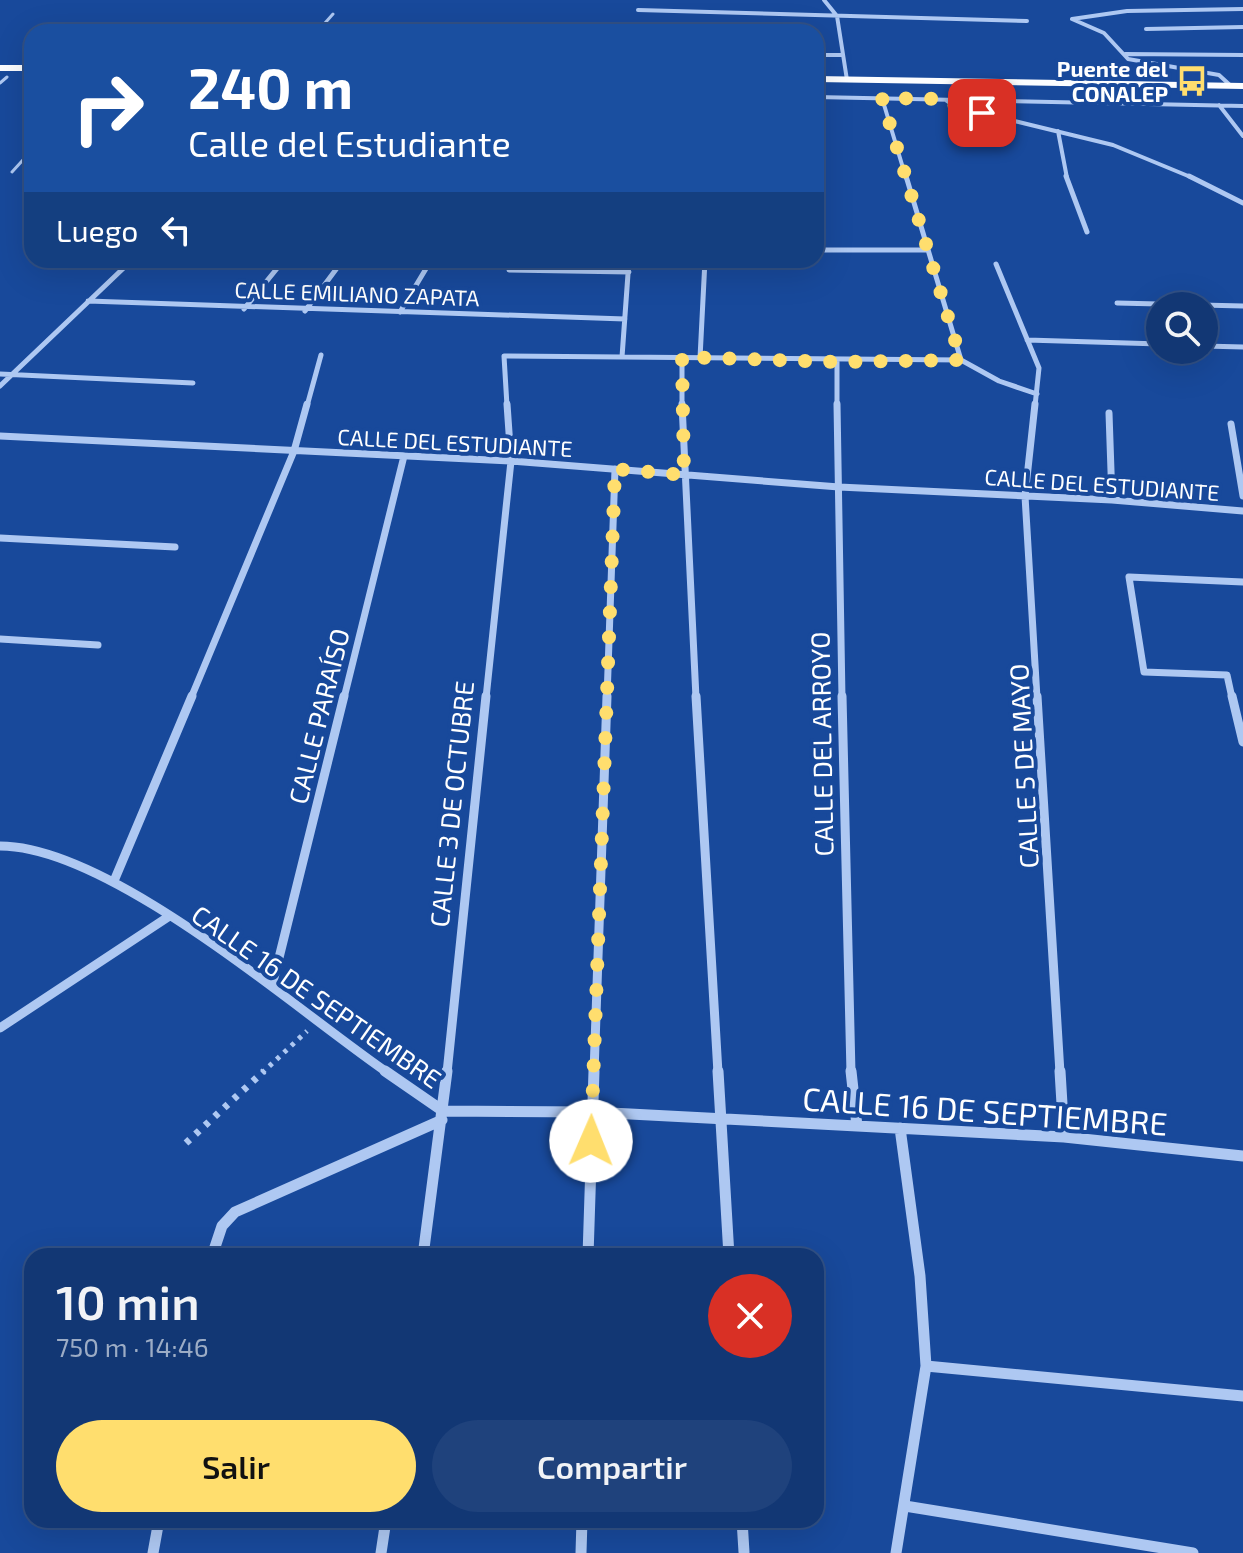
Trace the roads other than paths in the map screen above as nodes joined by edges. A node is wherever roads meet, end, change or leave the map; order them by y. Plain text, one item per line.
1 (824, 0) edge
2 (1243, 9) edge
3 (638, 10) dead end
4 (333, 14) dead end
5 (837, 16) junction
6 (1027, 21) dead end
7 (324, 24) edge
8 (1243, 27) edge
9 (1146, 29) dead end
10 (1124, 54) junction
11 (824, 55) edge
12 (843, 55) junction
13 (1243, 55) edge
14 (24, 70) edge
15 (2, 76) edge
16 (24, 77) edge
17 (824, 79) edge
18 (847, 80) junction
19 (1237, 86) edge
20 (824, 91) edge
21 (824, 97) edge
22 (882, 98) junction
23 (1243, 98) edge
24 (944, 99) junction
25 (1133, 100) junction
26 (1219, 105) junction
27 (1243, 106) edge
28 (1058, 131) junction
29 (1243, 136) edge
30 (24, 159) edge
31 (12, 172) dead end
32 (1243, 203) edge
33 (1087, 232) dead end
34 (824, 250) edge
35 (927, 250) junction
36 (996, 264) dead end
37 (123, 268) edge
38 (277, 268) edge
39 (337, 268) edge
40 (426, 268) edge
41 (629, 268) edge
42 (705, 268) edge
43 (509, 270) dead end
44 (629, 272) junction
45 (88, 301) junction
46 (1117, 303) dead end
47 (1243, 306) edge
48 (244, 309) junction
49 (305, 311) junction
50 (400, 312) junction
51 (625, 319) junction
52 (1027, 340) junction
53 (1146, 344) edge
54 (1218, 346) edge
55 (1243, 347) edge
56 (321, 355) dead end
57 (622, 357) junction
58 (682, 357) junction
59 (700, 358) junction
60 (961, 360) junction
61 (837, 362) junction
62 (0, 374) edge
63 (12, 374) junction
64 (193, 383) dead end
65 (0, 386) edge
66 (1037, 394) junction
67 (1109, 413) dead end
68 (1231, 424) dead end
69 (0, 436) edge
70 (294, 451) junction
71 (404, 456) junction
72 (511, 461) junction
73 (615, 469) junction
74 (684, 475) junction
75 (839, 487) junction
76 (1025, 496) junction
77 (1243, 496) edge
78 (1112, 500) junction
79 (1243, 511) edge
80 (0, 538) edge
81 (175, 547) dead end
82 (1243, 582) edge
83 (0, 639) edge
84 (98, 645) dead end
85 (1243, 742) edge
86 (0, 846) edge
87 (114, 881) junction
88 (168, 917) junction
89 (272, 986) junction
90 (0, 1028) edge
91 (592, 1112) junction
92 (443, 1116) junction
93 (723, 1118) junction
94 (857, 1126) junction
95 (900, 1128) junction
96 (1064, 1137) junction
97 (1243, 1156) edge
98 (215, 1248) edge
99 (424, 1248) edge
100 (588, 1248) edge
101 (729, 1248) edge
102 (926, 1366) junction
103 (1243, 1396) edge
104 (905, 1506) junction
105 (158, 1528) edge
106 (385, 1528) edge
107 (582, 1528) edge
108 (742, 1528) edge
109 (744, 1552) edge
110 (153, 1553) edge
111 (381, 1553) edge
112 (581, 1553) edge
113 (896, 1553) edge
114 (1193, 1553) edge

1 - 5 street
2 - 10 street
3 - 5 street
4 - 7 lane
5 - 6 street
5 - 12 street
8 - 9 street
10 - 13 street
10 - 19 street
11 - 12 street
12 - 18 street
14 - 15 highway
15 - 16 highway
17 - 18 highway
18 - 19 highway
20 - 25 highway
21 - 22 street
22 - 24 street
22 - 35 street
23 - 25 highway
24 - 25 street
24 - 28 street
25 - 26 street
26 - 27 street
26 - 29 street
28 - 32 street
28 - 33 street
30 - 31 lane
34 - 35 street
35 - 60 street
36 - 52 street, CALLE 5 DE MAYO
37 - 45 street
38 - 48 street
39 - 49 street
40 - 50 street
41 - 44 street
42 - 59 street
43 - 44 street
44 - 51 street
45 - 48 street, CALLE EMILIANO ZAPATA
45 - 63 street
46 - 47 street
48 - 49 street, CALLE EMILIANO ZAPATA
49 - 50 street, CALLE EMILIANO ZAPATA
50 - 51 street, CALLE EMILIANO ZAPATA
51 - 57 street
52 - 53 street
52 - 66 street, CALLE 5 DE MAYO
54 - 55 street
56 - 70 street
57 - 58 street
57 - 72 street, CALLE 3 DE OCTUBRE
58 - 59 street
58 - 74 street
59 - 61 street
60 - 61 street
60 - 66 street
61 - 75 street, CALLE DEL ARROYO
62 - 63 street
63 - 64 street
63 - 65 street
66 - 76 street, CALLE 5 DE MAYO
67 - 78 street
68 - 77 street
69 - 70 street, CALLE DEL ESTUDIANTE
70 - 71 street, CALLE DEL ESTUDIANTE
70 - 87 street
71 - 72 street, CALLE DEL ESTUDIANTE
71 - 89 street, CALLE PARAÍSO
72 - 73 street, CALLE DEL ESTUDIANTE
72 - 92 street, CALLE 3 DE OCTUBRE
73 - 74 street, CALLE DEL ESTUDIANTE
73 - 91 street
74 - 75 street, CALLE DEL ESTUDIANTE
74 - 93 street
75 - 76 street, CALLE DEL ESTUDIANTE
75 - 94 street, CALLE DEL ARROYO
76 - 78 street, CALLE DEL ESTUDIANTE
76 - 96 street, CALLE 5 DE MAYO
78 - 79 street, CALLE DEL ESTUDIANTE
80 - 81 street
82 - 85 street
83 - 84 street
86 - 87 street, CALLE 16 DE SEPTIEMBRE
87 - 88 street, CALLE 16 DE SEPTIEMBRE
88 - 89 street, CALLE 16 DE SEPTIEMBRE
88 - 90 street
89 - 92 street, CALLE 16 DE SEPTIEMBRE
91 - 92 street, CALLE 16 DE SEPTIEMBRE
91 - 93 street, CALLE 16 DE SEPTIEMBRE
91 - 100 street
92 - 98 street
92 - 99 street, CALLE 3 DE OCTUBRE
93 - 94 street, CALLE 16 DE SEPTIEMBRE
93 - 101 street
94 - 95 street, CALLE 16 DE SEPTIEMBRE
95 - 96 street, CALLE 16 DE SEPTIEMBRE
95 - 102 street
96 - 97 street, CALLE 16 DE SEPTIEMBRE
102 - 103 street
102 - 104 street
104 - 113 street
104 - 114 street
105 - 110 street
106 - 111 street
107 - 112 street
108 - 109 street

